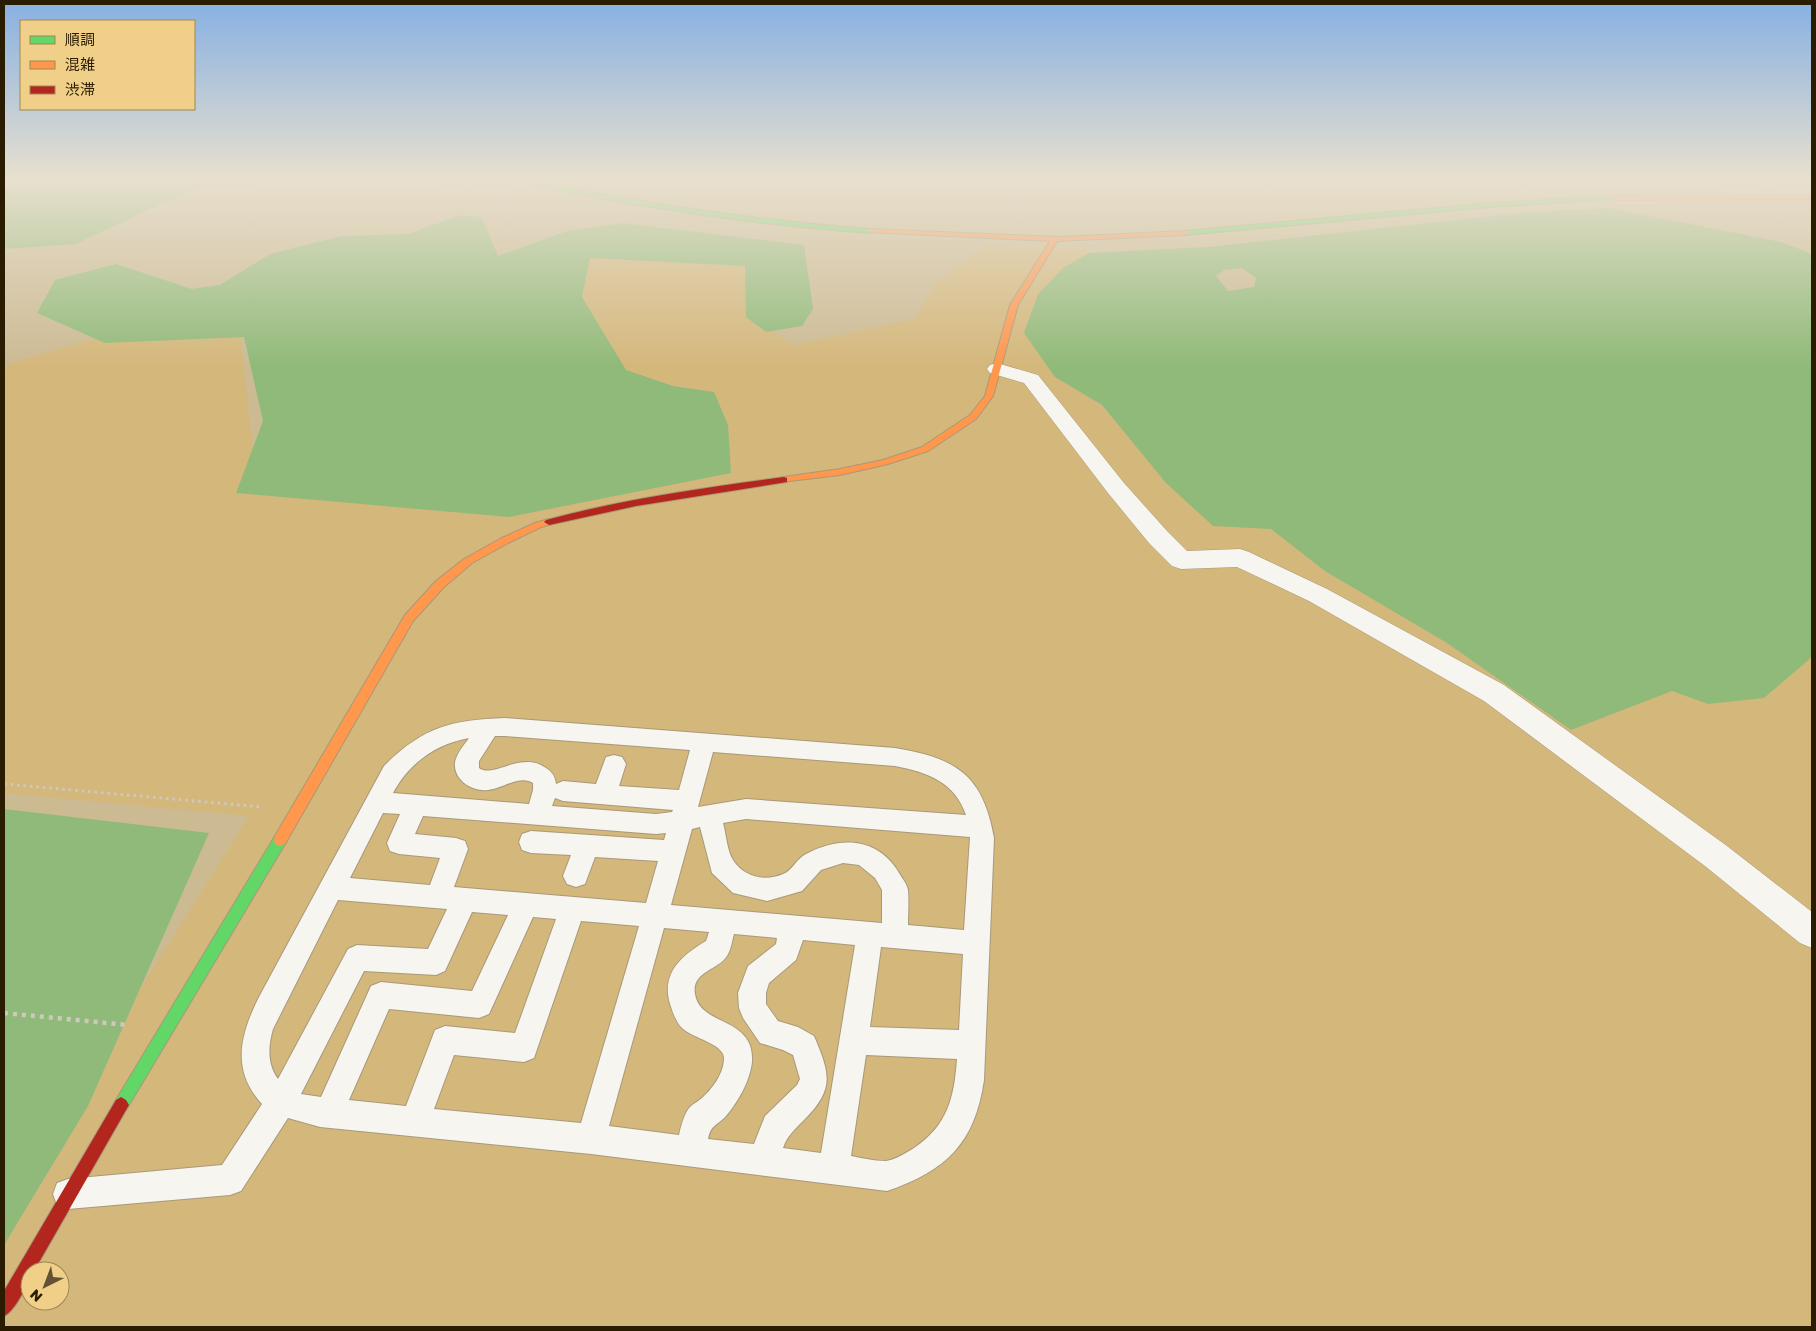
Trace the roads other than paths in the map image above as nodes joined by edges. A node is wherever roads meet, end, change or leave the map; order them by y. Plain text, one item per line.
1 (1053, 242) edge
2 (997, 369) junction
3 (488, 728) junction
4 (704, 743) junction
5 (614, 764) dead end
6 (563, 791) dead end
7 (604, 794) junction
8 (376, 802) junction
9 (416, 806) junction
10 (684, 812) junction
11 (537, 814) junction
12 (709, 815) junction
13 (981, 827) junction
14 (531, 842) dead end
15 (587, 846) junction
16 (673, 851) junction
17 (576, 876) dead end
18 (331, 888) junction
19 (438, 897) junction
20 (464, 899) junction
21 (526, 904) junction
22 (573, 908) junction
23 (655, 915) junction
24 (725, 921) junction
25 (794, 928) junction
26 (1812, 932) edge
27 (882, 935) junction
28 (976, 943) junction
29 (854, 1040) junction
30 (972, 1045) junction
31 (282, 1101) junction
32 (328, 1112) junction
33 (416, 1121) junction
34 (591, 1139) junction
35 (690, 1152) junction
36 (763, 1160) junction
37 (834, 1169) junction
38 (68, 1194) junction
39 (4, 1307) edge

1 - 2 main road
2 - 26 street
2 - 38 main road
3 - 4 lane
3 - 8 lane
3 - 11 lane
4 - 10 lane
4 - 13 lane
5 - 7 lane
6 - 7 lane
7 - 10 lane
8 - 9 lane
8 - 18 lane
9 - 11 lane
9 - 19 lane
10 - 11 lane
10 - 12 lane
10 - 16 lane
12 - 13 lane
12 - 27 lane
13 - 28 lane
14 - 15 lane
15 - 16 lane
15 - 17 lane
16 - 23 lane
18 - 19 lane
18 - 31 lane
19 - 20 lane
20 - 21 lane
20 - 31 lane
21 - 22 lane
21 - 32 lane
22 - 23 lane
22 - 33 lane
23 - 24 lane
23 - 34 lane
24 - 25 lane
24 - 35 lane
25 - 27 lane
25 - 36 lane
27 - 28 lane
27 - 29 lane
28 - 30 lane
29 - 30 lane
29 - 37 lane
30 - 37 lane
31 - 32 lane
31 - 38 lane
32 - 33 lane
33 - 34 lane
34 - 35 lane
35 - 36 lane
36 - 37 lane
38 - 39 main road

